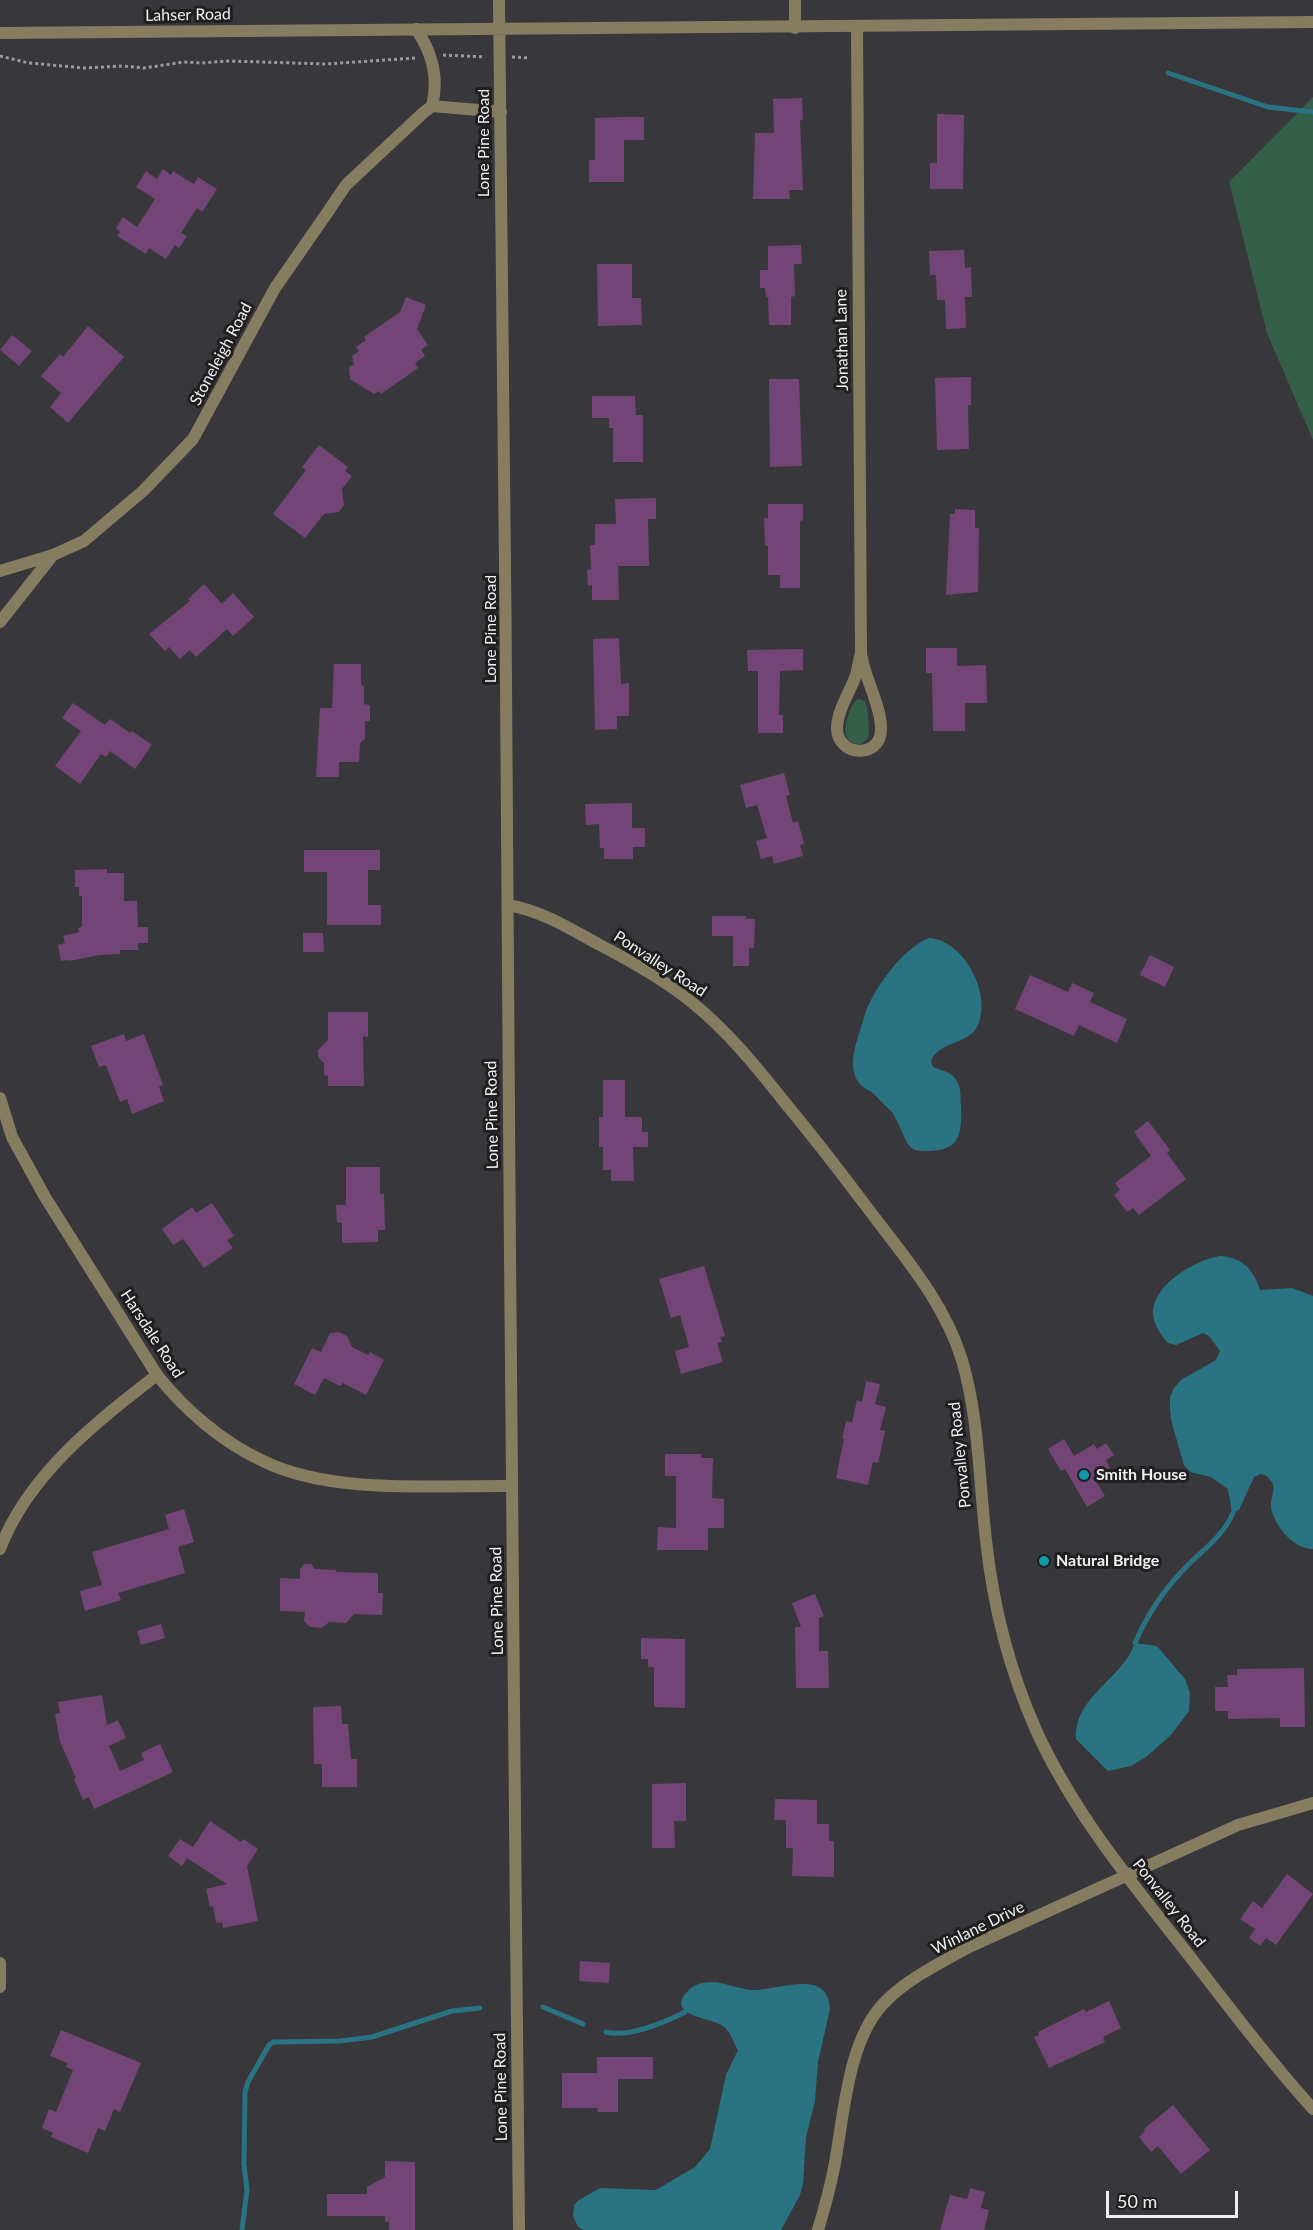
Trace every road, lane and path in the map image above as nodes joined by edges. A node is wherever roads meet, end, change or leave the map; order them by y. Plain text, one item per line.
1 (499, 0) edge
2 (795, 0) edge
3 (1313, 22) edge
4 (857, 27) junction
5 (795, 28) junction
6 (416, 29) junction
7 (500, 29) junction
8 (0, 33) edge
9 (446, 55) dead end
10 (0, 56) edge
11 (474, 57) dead end
12 (410, 58) dead end
13 (432, 106) junction
14 (501, 112) junction
15 (53, 555) junction
16 (0, 571) edge
17 (0, 622) edge
18 (861, 653) junction
19 (508, 905) junction
20 (0, 1098) edge
21 (6, 1139) edge
22 (157, 1375) junction
23 (512, 1486) junction
24 (0, 1549) edge
25 (1313, 1803) edge
26 (1127, 1877) junction
27 (0, 1963) edge
28 (0, 1987) edge
29 (1313, 2109) edge
30 (519, 2230) edge
31 (818, 2230) edge

1 - 7 street, Lone Pine Road
2 - 5 street
3 - 4 street, Lahser Road
4 - 5 street, Lahser Road
4 - 18 street, Jonathan Lane
5 - 7 street, Lahser Road
6 - 7 street, Lahser Road
6 - 8 street, Lahser Road
6 - 13 street
7 - 14 street, Lone Pine Road
9 - 11 path
10 - 12 path
13 - 14 street
13 - 15 street, Stoneleigh Road
14 - 19 street, Lone Pine Road
15 - 16 street, Stoneleigh Road
15 - 17 street
18 - 18 street, Jonathan Lane
19 - 23 street, Lone Pine Road
19 - 26 street, Ponvalley Road
20 - 21 street, Harsdale Road
21 - 22 street, Harsdale Road
22 - 23 street, Harsdale Road
22 - 24 street
23 - 30 street, Lone Pine Road
25 - 26 street, Winlane Drive
26 - 29 street, Ponvalley Road
26 - 31 street, Winlane Drive
27 - 28 street

